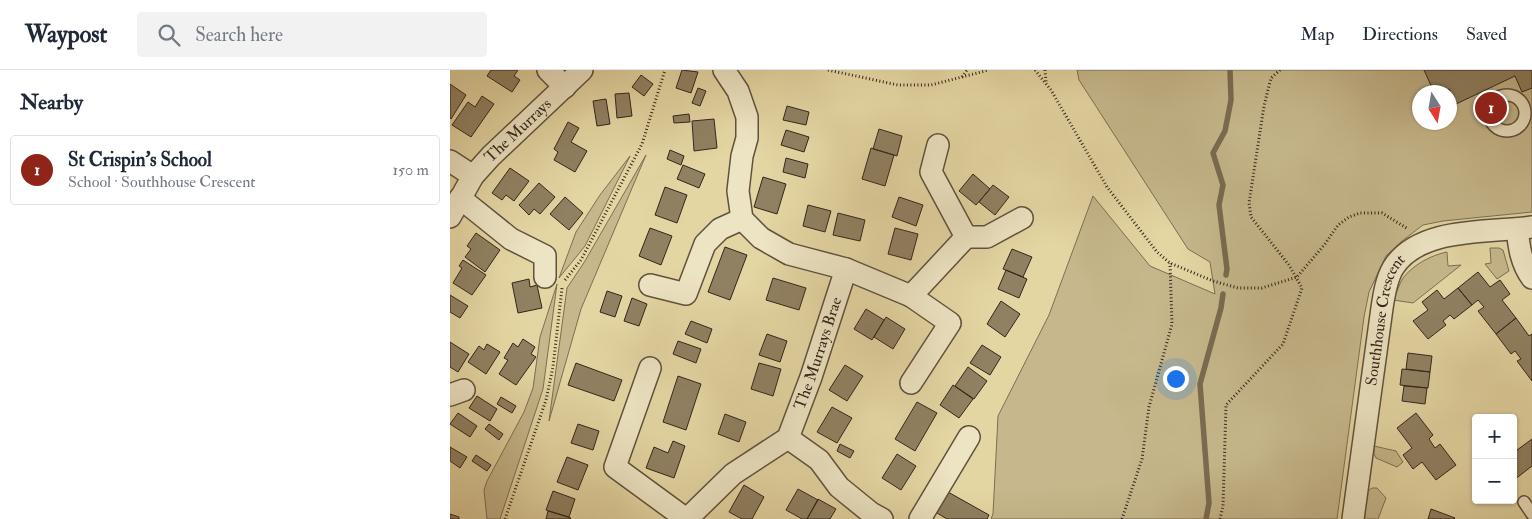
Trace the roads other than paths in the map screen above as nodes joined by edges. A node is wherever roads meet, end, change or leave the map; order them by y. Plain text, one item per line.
1 (548, 70) edge
2 (582, 70) edge
3 (724, 70) edge
4 (565, 87) junction
5 (938, 145) dead end
6 (450, 161) edge
7 (473, 176) junction
8 (460, 198) junction
9 (450, 217) edge
10 (1022, 218) dead end
11 (742, 219) junction
12 (1524, 228) edge
13 (966, 237) junction
14 (846, 268) junction
15 (545, 277) dead end
16 (1532, 278) edge
17 (650, 284) dead end
18 (911, 296) junction
19 (650, 368) dead end
20 (910, 383) dead end
21 (788, 438) junction
22 (969, 438) dead end
23 (1524, 502) dead end
24 (1532, 514) edge
25 (686, 519) edge
26 (882, 519) edge
27 (920, 519) edge
28 (1354, 519) edge

1 - 4 street, The Murrays
2 - 4 street, The Murrays
3 - 11 street
4 - 7 street, The Murrays
5 - 13 street
6 - 7 street, The Murrays
7 - 8 street, The Murrays
8 - 9 street, The Murrays
8 - 15 street
10 - 13 street
11 - 14 street
11 - 17 street
12 - 16 street
12 - 28 street, Southhouse Crescent
13 - 18 street
14 - 18 street
14 - 21 street, The Murrays Brae
18 - 20 street
19 - 25 street
21 - 25 street
21 - 26 street
22 - 27 street
23 - 24 lane

